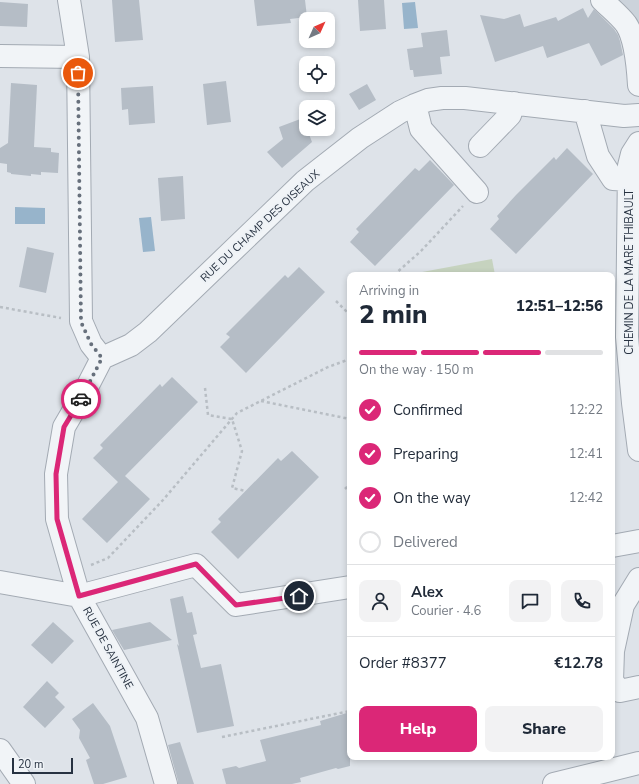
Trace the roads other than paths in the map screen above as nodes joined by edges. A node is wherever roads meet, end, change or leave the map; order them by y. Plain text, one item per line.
1 (69, 0) edge
2 (602, 0) edge
3 (0, 56) edge
4 (78, 57) junction
5 (639, 85) edge
6 (514, 103) junction
7 (415, 105) junction
8 (584, 111) junction
9 (639, 115) edge
10 (639, 143) edge
11 (480, 146) dead end
12 (628, 180) junction
13 (477, 192) road end
14 (102, 358) junction
15 (635, 386) edge
16 (639, 450) edge
17 (639, 541) edge
18 (615, 545) edge
19 (639, 579) edge
20 (0, 582) edge
21 (347, 587) edge
22 (79, 596) junction
23 (615, 642) edge
24 (615, 683) edge
25 (624, 690) edge
26 (0, 750) edge
27 (639, 763) edge
28 (24, 784) edge
29 (166, 784) edge
30 (554, 784) edge

1 - 4 street
2 - 5 street
3 - 4 street
4 - 14 street
6 - 7 street, RUE DU CHAMP DES OISEAUX
6 - 8 street, RUE DU CHAMP DES OISEAUX
6 - 11 street
7 - 13 street
7 - 14 street, RUE DU CHAMP DES OISEAUX
8 - 9 street, RUE DU CHAMP DES OISEAUX
8 - 12 street
10 - 12 street, CHEMIN DE LA MARE THIBAULT
12 - 15 street, CHEMIN DE LA MARE THIBAULT
14 - 22 street, RUE DE SAINTINE
15 - 16 street, CHEMIN DE LA MARE THIBAULT
17 - 18 street
19 - 23 street
20 - 22 street
21 - 22 street
22 - 29 street, RUE DE SAINTINE
24 - 25 street
26 - 28 street
27 - 30 street

